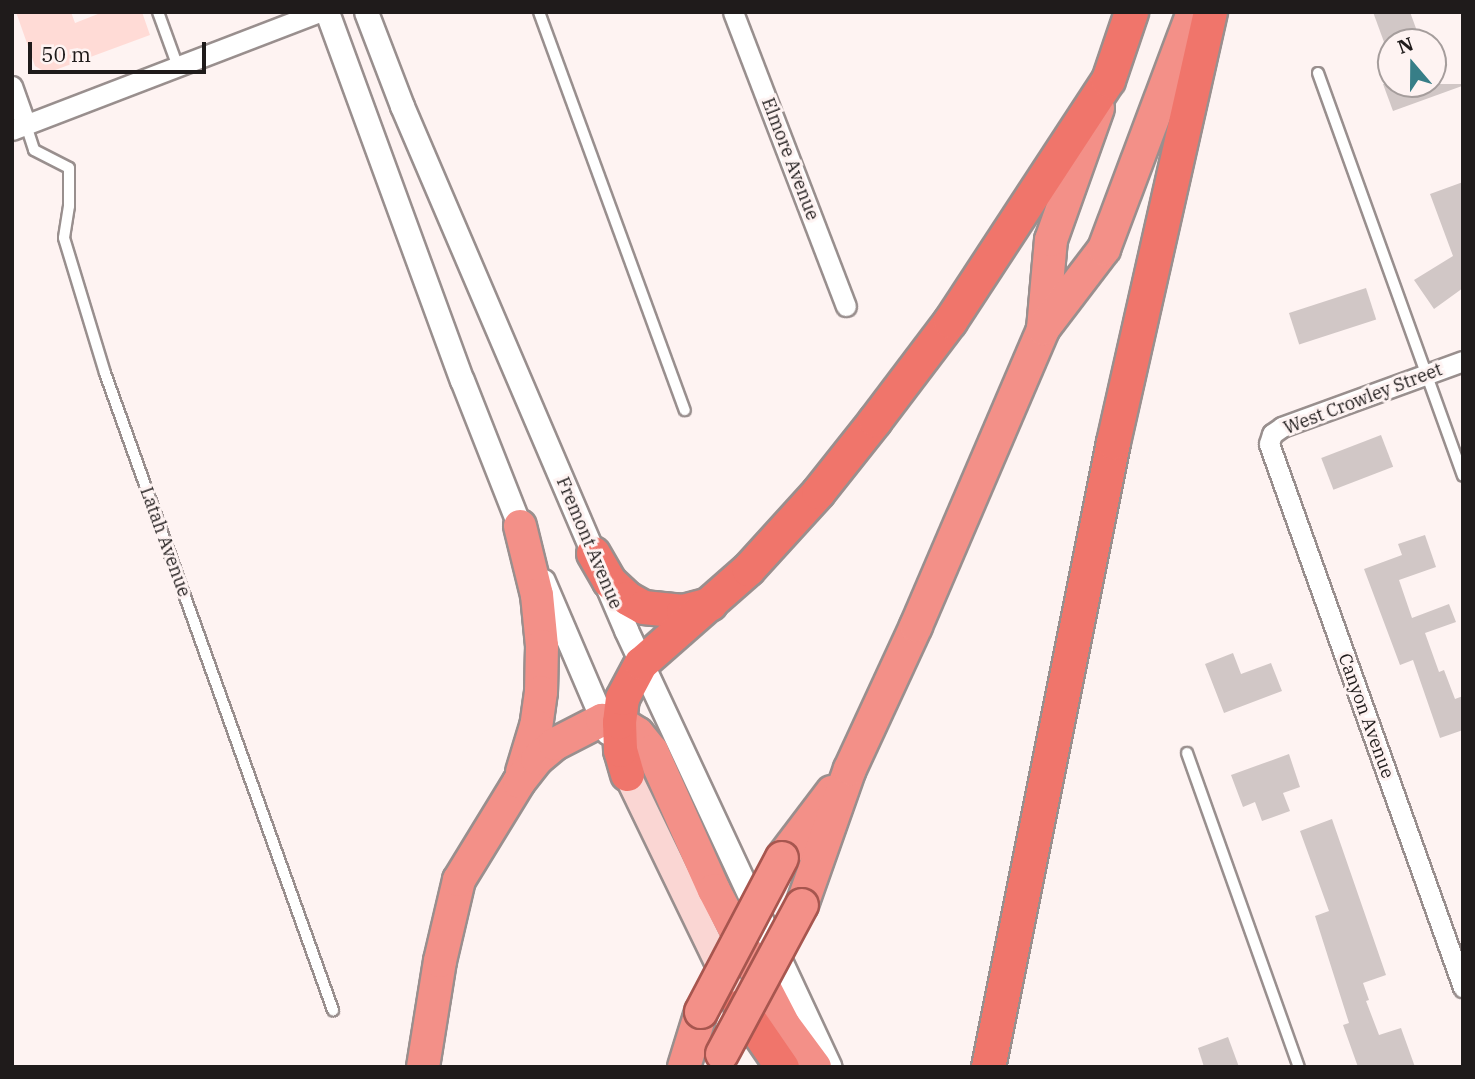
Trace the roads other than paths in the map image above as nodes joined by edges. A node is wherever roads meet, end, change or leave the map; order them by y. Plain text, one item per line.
1 (158, 12) edge
2 (319, 12) edge
3 (327, 12) edge
4 (366, 12) edge
5 (539, 12) edge
6 (733, 12) edge
7 (1131, 12) edge
8 (1193, 12) edge
9 (1210, 12) edge
10 (178, 67) junction
11 (1318, 73) dead end
12 (1108, 80) junction
13 (12, 86) edge
14 (19, 127) edge
15 (846, 306) dead end
16 (1043, 329) junction
17 (1463, 361) edge
18 (1426, 374) junction
19 (685, 410) dead end
20 (1269, 444) joint
21 (1463, 476) edge
22 (520, 526) junction
23 (593, 553) junction
24 (712, 604) junction
25 (641, 663) junction
26 (610, 721) junction
27 (1187, 753) dead end
28 (850, 769) junction
29 (627, 774) joint
30 (519, 782) junction
31 (1463, 987) edge
32 (740, 1006) junction
33 (333, 1010) dead end
34 (715, 1061) edge
35 (423, 1067) edge
36 (684, 1067) edge
37 (767, 1067) edge
38 (782, 1067) edge
39 (815, 1067) edge
40 (830, 1067) edge
41 (988, 1067) edge
42 (1299, 1067) edge

1 - 10 lane
2 - 10 street
3 - 22 street
4 - 23 street, Fremont Avenue
5 - 19 lane
6 - 15 street, Elmore Avenue
7 - 12 highway
8 - 16 highway
9 - 41 highway
10 - 14 street
11 - 18 lane
12 - 16 highway
12 - 24 highway
13 - 14 street, Latah Avenue
14 - 33 lane, Latah Avenue
16 - 28 highway
17 - 18 street, West Crowley Street
18 - 20 street, West Crowley Street
18 - 21 lane
20 - 31 street, Canyon Avenue
22 - 26 street
22 - 30 highway
23 - 24 highway
23 - 25 street, Fremont Avenue
24 - 25 highway
25 - 26 highway
25 - 40 street, Fremont Avenue
26 - 29 highway
26 - 30 highway
26 - 39 highway
27 - 42 lane
28 - 34 highway, bridge
28 - 36 highway, bridge
29 - 32 main road
30 - 35 highway
32 - 37 main road
32 - 38 highway

